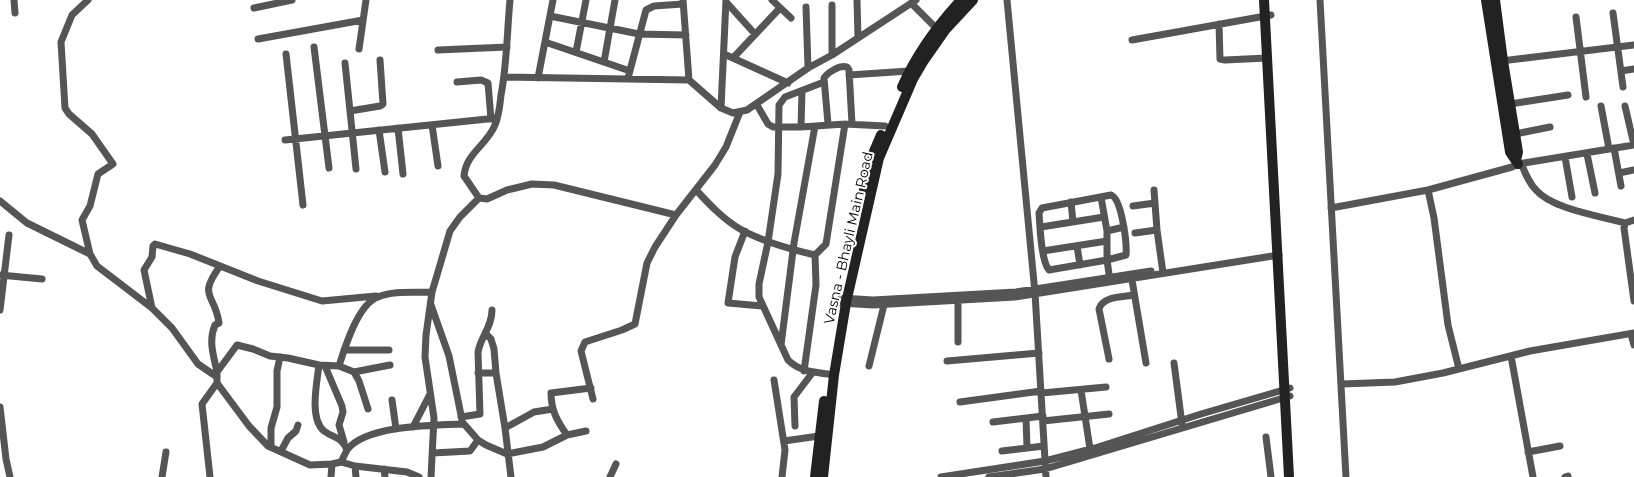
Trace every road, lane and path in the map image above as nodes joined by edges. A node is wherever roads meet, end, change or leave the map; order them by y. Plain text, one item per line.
1 (14, 0) edge
2 (88, 0) edge
3 (292, 0) edge
4 (366, 0) edge
5 (510, 0) edge
6 (553, 0) edge
7 (586, 0) edge
8 (615, 0) edge
9 (772, 0) edge
10 (857, 0) edge
11 (961, 0) edge
12 (973, 0) edge
13 (1007, 0) edge
14 (1264, 0) edge
15 (1270, 0) edge
16 (1320, 0) edge
17 (1486, 0) edge
18 (1495, 0) edge
19 (726, 1) edge
20 (683, 2) edge
21 (913, 2) edge
22 (832, 5) dead end
23 (254, 8) dead end
24 (780, 8) junction
25 (806, 8) dead end
26 (15, 13) dead end
27 (1613, 13) dead end
28 (550, 16) junction
29 (1268, 16) junction
30 (1576, 17) dead end
31 (790, 18) dead end
32 (363, 20) junction
33 (582, 24) junction
34 (1219, 24) junction
35 (610, 28) junction
36 (937, 29) junction
37 (639, 34) junction
38 (756, 34) junction
39 (686, 35) junction
40 (858, 38) junction
41 (258, 39) dead end
42 (1132, 40) dead end
43 (545, 42) junction
44 (1634, 46) edge
45 (314, 47) dead end
46 (507, 47) junction
47 (1618, 47) junction
48 (359, 49) dead end
49 (438, 50) dead end
50 (576, 52) junction
51 (1581, 52) junction
52 (286, 54) dead end
53 (724, 54) junction
54 (832, 55) junction
55 (733, 58) junction
56 (1267, 58) junction
57 (380, 60) dead end
58 (1499, 61) junction
59 (604, 62) junction
60 (345, 63) dead end
61 (808, 68) junction
62 (1634, 69) edge
63 (910, 71) junction
64 (1621, 71) junction
65 (629, 75) junction
66 (849, 75) junction
67 (504, 77) junction
68 (538, 78) junction
69 (689, 80) junction
70 (457, 82) dead end
71 (824, 82) junction
72 (788, 83) junction
73 (1624, 87) dead end
74 (802, 92) junction
75 (1568, 95) dead end
76 (1586, 97) dead end
77 (1510, 104) junction
78 (757, 105) junction
79 (1601, 106) dead end
80 (1625, 106) dead end
81 (721, 108) junction
82 (350, 111) junction
83 (740, 112) junction
84 (494, 118) junction
85 (828, 124) junction
86 (848, 124) junction
87 (432, 125) junction
88 (815, 126) junction
89 (885, 126) junction
90 (1550, 127) dead end
91 (398, 128) junction
92 (778, 128) junction
93 (801, 128) junction
94 (379, 130) junction
95 (352, 133) junction
96 (1515, 134) junction
97 (326, 136) junction
98 (296, 138) junction
99 (285, 140) dead end
100 (1634, 145) edge
101 (1612, 149) junction
102 (1587, 154) junction
103 (1565, 157) junction
104 (1518, 163) junction
105 (438, 166) dead end
106 (330, 168) dead end
107 (356, 169) dead end
108 (1634, 170) edge
109 (385, 172) dead end
110 (1619, 173) junction
111 (403, 174) dead end
112 (1621, 186) dead end
113 (696, 190) junction
114 (1154, 190) dead end
115 (1428, 190) junction
116 (1595, 193) dead end
117 (478, 195) junction
118 (1101, 197) junction
119 (1572, 197) dead end
120 (0, 201) edge
121 (1071, 202) junction
122 (1155, 203) junction
123 (303, 205) dead end
124 (1133, 206) dead end
125 (1331, 208) junction
126 (676, 215) junction
127 (1104, 217) junction
128 (1634, 220) edge
129 (1073, 222) junction
130 (1625, 223) junction
131 (1040, 227) junction
132 (1124, 227) junction
133 (1157, 230) junction
134 (745, 231) junction
135 (1107, 231) junction
136 (1135, 233) dead end
137 (9, 235) dead end
138 (1107, 241) junction
139 (768, 242) junction
140 (1077, 246) junction
141 (794, 250) junction
142 (1043, 252) junction
143 (1280, 253) junction
144 (90, 254) junction
145 (815, 255) junction
146 (1107, 260) junction
147 (1080, 265) junction
148 (220, 266) junction
149 (1163, 271) junction
150 (2, 275) edge
151 (1132, 276) junction
152 (42, 279) dead end
153 (1110, 279) junction
154 (1034, 291) junction
155 (432, 292) junction
156 (1134, 295) junction
157 (380, 296) junction
158 (844, 300) junction
159 (958, 300) junction
160 (1634, 301) edge
161 (430, 302) junction
162 (884, 305) junction
163 (762, 306) junction
164 (152, 308) junction
165 (0, 310) edge
166 (492, 310) dead end
167 (1633, 333) edge
168 (486, 334) junction
169 (958, 342) dead end
170 (1634, 345) edge
171 (781, 346) junction
172 (344, 350) junction
173 (389, 350) dead end
174 (1039, 353) junction
175 (1510, 356) junction
176 (280, 357) junction
177 (1109, 358) dead end
178 (947, 361) dead end
179 (1146, 363) dead end
180 (1174, 363) dead end
181 (390, 365) dead end
182 (322, 366) junction
183 (338, 366) junction
184 (869, 366) dead end
185 (1459, 369) junction
186 (804, 371) junction
187 (354, 372) junction
188 (813, 372) junction
189 (478, 373) junction
190 (496, 373) junction
191 (831, 374) junction
192 (217, 378) junction
193 (774, 380) dead end
194 (1342, 384) junction
195 (1106, 387) dead end
196 (591, 388) junction
197 (1081, 390) junction
198 (1042, 392) junction
199 (431, 393) junction
200 (1287, 393) junction
201 (593, 399) dead end
202 (392, 400) dead end
203 (960, 402) dead end
204 (0, 407) edge
205 (368, 409) dead end
206 (553, 409) junction
207 (1109, 414) dead end
208 (1085, 416) junction
209 (1026, 418) junction
210 (1043, 418) junction
211 (462, 421) junction
212 (992, 422) dead end
213 (1182, 423) junction
214 (298, 425) dead end
215 (434, 425) junction
216 (795, 426) dead end
217 (413, 427) junction
218 (505, 428) junction
219 (396, 429) junction
220 (586, 431) dead end
221 (567, 435) junction
222 (819, 436) junction
223 (1266, 437) dead end
224 (478, 440) junction
225 (784, 441) junction
226 (344, 442) junction
227 (1044, 446) junction
228 (1560, 446) dead end
229 (271, 447) junction
230 (1027, 448) junction
231 (1090, 449) junction
232 (348, 450) junction
233 (281, 451) junction
234 (166, 452) dead end
235 (1002, 452) dead end
236 (1528, 452) junction
237 (432, 454) junction
238 (507, 454) junction
239 (1045, 461) junction
240 (341, 462) junction
241 (332, 464) junction
242 (616, 464) dead end
243 (355, 466) junction
244 (384, 473) edge
245 (1045, 473) edge
246 (10, 477) edge
247 (162, 477) edge
248 (210, 477) edge
249 (331, 477) edge
250 (356, 477) edge
251 (418, 477) edge
252 (431, 477) edge
253 (511, 477) edge
254 (610, 477) edge
255 (782, 477) edge
256 (815, 477) edge
257 (823, 477) edge
258 (941, 477) edge
259 (989, 477) edge
260 (1271, 477) edge
261 (1289, 477) edge
262 (1294, 477) edge
263 (1346, 477) edge
264 (1533, 477) edge

1 - 26 street
2 - 144 street
3 - 23 street
4 - 32 street
5 - 46 street
6 - 28 street
7 - 33 street
8 - 35 street
9 - 24 street
10 - 40 street
11 - 36 street, Vasna - Bhayli Main Road
12 - 158 street, Vasna - Bhayli Main Road
13 - 154 street
14 - 29 street
15 - 29 street
16 - 125 street
17 - 58 street
18 - 58 street
19 - 38 street
19 - 53 street
20 - 37 street
20 - 39 street
21 - 36 street
21 - 40 street
22 - 54 street
24 - 31 street
24 - 38 street
25 - 61 street
27 - 47 street
28 - 33 street
28 - 43 street
29 - 34 street
29 - 56 street
29 - 143 street
30 - 51 street
32 - 41 street
32 - 48 street
33 - 35 street
33 - 50 street
34 - 42 street
34 - 56 street
35 - 37 street
35 - 59 street
36 - 63 street, Vasna - Bhayli Main Road
37 - 39 street
37 - 65 street
38 - 55 street
39 - 69 street
40 - 54 street
43 - 50 street
43 - 68 street
44 - 47 street
45 - 97 street
46 - 49 street
46 - 67 street
47 - 51 street
47 - 64 street
50 - 59 street
51 - 58 street
51 - 76 street
52 - 98 street
53 - 55 street
53 - 81 street
54 - 61 street
55 - 72 street
56 - 143 street
57 - 82 street
58 - 77 street
58 - 104 street
59 - 65 street
60 - 82 street
61 - 72 street
62 - 64 street
63 - 66 street
63 - 89 street, Vasna - Bhayli Main Road
64 - 73 street
65 - 68 street
65 - 69 street
66 - 71 street
66 - 86 street
67 - 68 street
67 - 84 street
69 - 81 street
70 - 84 street
71 - 74 street
71 - 85 street
72 - 78 street
74 - 92 street
74 - 93 street
75 - 77 street
77 - 96 street
78 - 83 street
78 - 92 street
79 - 101 street
80 - 100 street
81 - 83 street
82 - 95 street
83 - 113 street
84 - 87 street
84 - 117 street
85 - 86 street
85 - 88 street
86 - 89 street
86 - 145 street
87 - 91 street
87 - 105 street
88 - 93 street
88 - 141 street
89 - 158 street, Vasna - Bhayli Main Road
90 - 96 street
91 - 94 street
91 - 111 street
92 - 93 street
92 - 139 street
94 - 95 street
94 - 109 street
95 - 97 street
95 - 107 street
96 - 104 street
97 - 98 street
97 - 106 street
98 - 99 street
98 - 123 street
100 - 101 street
101 - 102 street
101 - 110 street
102 - 103 street
102 - 116 street
103 - 104 street
103 - 119 street
104 - 115 street
104 - 130 street
108 - 110 street
110 - 112 street
113 - 126 street
113 - 134 street
114 - 122 street
115 - 125 street
115 - 185 street
117 - 126 street
117 - 155 street
118 - 121 street
118 - 127 street
118 - 132 street
120 - 144 street
121 - 129 street
121 - 131 street
122 - 124 street
122 - 133 street
125 - 194 street
126 - 196 street
127 - 129 street
127 - 135 street
128 - 130 street
129 - 131 street
130 - 160 street
131 - 142 street
132 - 135 street
132 - 146 street
133 - 136 street
133 - 149 street
134 - 139 street
134 - 163 street
135 - 138 street
137 - 150 street
138 - 140 street
138 - 146 street
139 - 141 street
139 - 163 street
140 - 142 street
140 - 147 street
141 - 145 street
141 - 171 street
142 - 147 street
143 - 149 street
143 - 200 street
144 - 164 street
145 - 186 street
146 - 147 street
146 - 153 street
148 - 157 street
148 - 164 street
148 - 192 street
149 - 151 street
150 - 152 street
150 - 165 street
151 - 153 street
151 - 156 street
153 - 154 street
154 - 158 street
154 - 159 street
154 - 174 street
155 - 157 street
155 - 161 street
156 - 177 street
156 - 179 street
157 - 172 street
158 - 162 street
158 - 191 street, Vasna - Bhayli Main Road
159 - 162 street
159 - 169 street
161 - 199 street
161 - 211 street
162 - 184 street
163 - 171 street
164 - 192 street
166 - 168 street
167 - 170 street
167 - 175 street
168 - 189 street
168 - 190 street
171 - 186 street
172 - 173 street
172 - 183 street
174 - 178 street
174 - 198 street
175 - 185 street
175 - 236 street
176 - 182 street
176 - 192 street
176 - 229 street
180 - 213 street
181 - 187 street
182 - 183 street
182 - 226 street
182 - 226 street
183 - 187 street
185 - 194 street
186 - 188 street
187 - 205 street
188 - 191 street
188 - 216 street
189 - 190 street
189 - 211 street
190 - 218 street
191 - 222 street, Vasna - Bhayli Main Road
191 - 257 street, Vasna - Bhayli Main Road
192 - 229 street
192 - 248 street
193 - 225 street
194 - 263 street
195 - 197 street
196 - 201 street
196 - 206 street
197 - 198 street
197 - 208 street
198 - 203 street
198 - 210 street
199 - 215 street
199 - 217 street
200 - 213 street
200 - 261 street
200 - 262 street
202 - 219 street
204 - 246 street
206 - 218 street
206 - 221 street
207 - 208 street
208 - 210 street
208 - 231 street
209 - 210 street
209 - 212 street
209 - 230 street
210 - 227 street
211 - 215 street
211 - 224 street
213 - 231 street
213 - 245 street
214 - 233 street
215 - 217 street
215 - 237 street
217 - 219 street
218 - 238 street
219 - 232 street
220 - 221 street
221 - 238 street
222 - 225 street
222 - 256 street, Vasna - Bhayli Main Road
223 - 260 street
224 - 237 street
224 - 238 street
225 - 255 street
226 - 232 street
227 - 230 street
227 - 239 street
228 - 236 street
229 - 233 street
230 - 235 street
231 - 239 street
232 - 240 street
233 - 241 street
234 - 247 street
236 - 264 street
237 - 252 street
238 - 253 street
239 - 245 street
239 - 258 street
240 - 241 street
240 - 243 street
241 - 249 street
242 - 254 street
243 - 244 street
243 - 250 street
244 - 251 street
245 - 259 street

